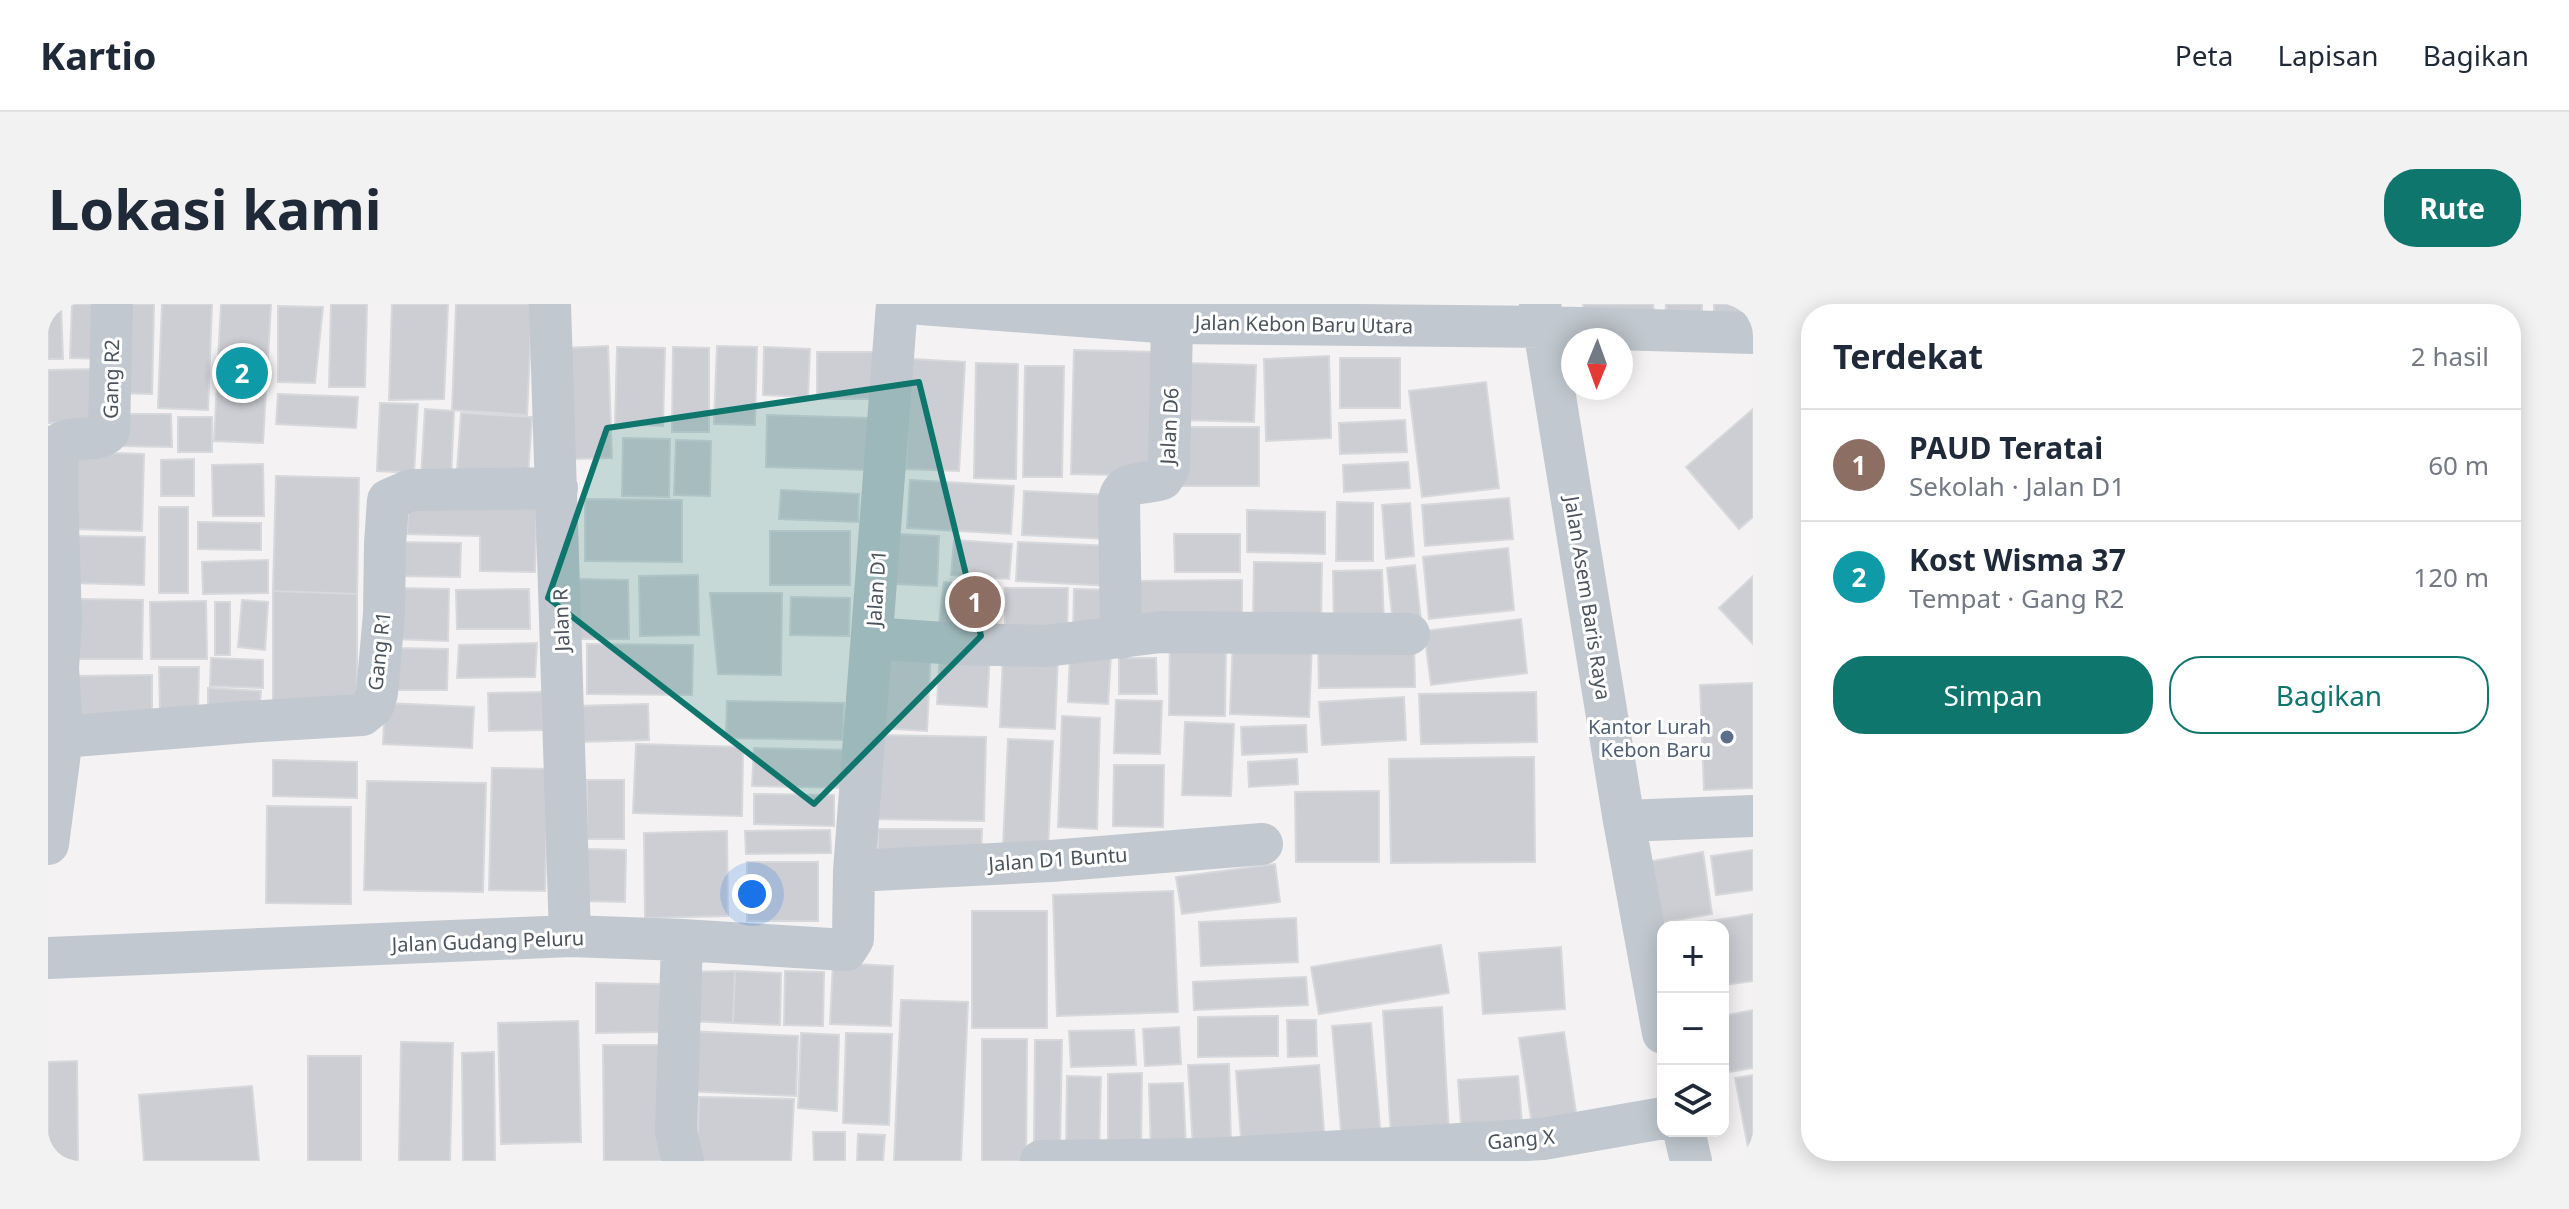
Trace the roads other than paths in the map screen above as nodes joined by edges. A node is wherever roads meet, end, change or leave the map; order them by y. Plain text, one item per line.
1 (112, 304) edge
2 (550, 304) edge
3 (897, 304) edge
4 (921, 304) edge
5 (1542, 315) edge
6 (1172, 323) junction
7 (1753, 333) edge
8 (557, 488) junction
9 (1409, 634) dead end
10 (872, 638) junction
11 (1121, 638) junction
12 (55, 739) edge
13 (1753, 816) edge
14 (1624, 821) junction
15 (48, 844) edge
16 (1262, 844) dead end
17 (854, 871) junction
18 (570, 936) junction
19 (682, 940) junction
20 (48, 958) edge
21 (1657, 1000) edge
22 (1657, 1119) edge
23 (1685, 1137) edge
24 (683, 1161) edge
25 (1041, 1161) edge
26 (1691, 1161) edge

1 - 12 street, Gang R2
2 - 8 street, Jalan R
3 - 10 street, Jalan D1
4 - 6 street, Jalan Kebon Baru Utara
5 - 6 street, Jalan Kebon Baru Utara
5 - 7 street, Jalan Kebon Baru Utara
5 - 14 street, Jalan Asem Baris Raya
6 - 11 street, Jalan D6
8 - 12 street, Gang R1
8 - 18 street, Jalan R
9 - 11 street
10 - 11 street
10 - 17 street, Jalan D1
12 - 15 street, Gang R2
13 - 14 street
14 - 21 street, Jalan Asem Baris Raya
16 - 17 street, Jalan D1 Buntu
17 - 19 street, Jalan Gudang Peluru
18 - 19 street, Jalan Gudang Peluru
18 - 20 street, Jalan Gudang Peluru
19 - 24 street
22 - 25 street, Gang X
23 - 26 street

